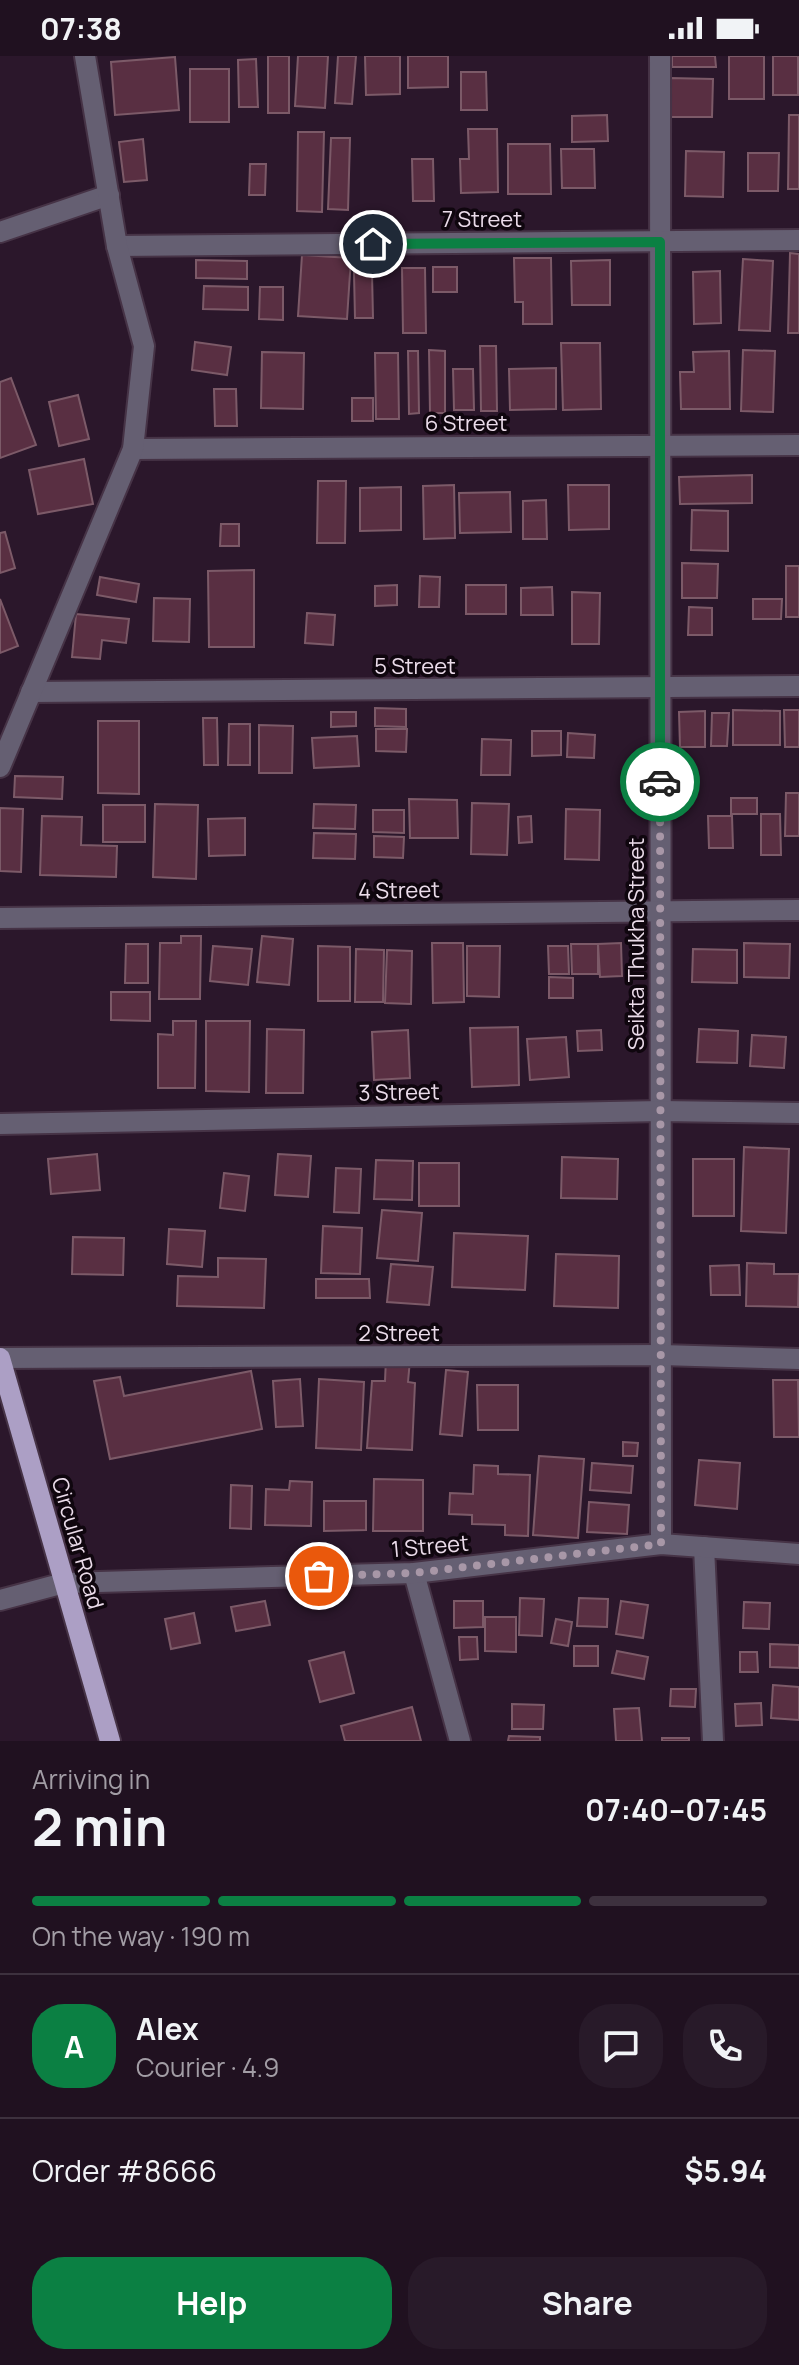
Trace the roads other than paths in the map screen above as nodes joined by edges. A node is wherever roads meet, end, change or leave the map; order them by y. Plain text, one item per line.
1 (85, 56) edge
2 (660, 56) edge
3 (109, 195) junction
4 (0, 232) edge
5 (799, 240) edge
6 (660, 242) junction
7 (117, 246) junction
8 (799, 445) edge
9 (660, 446) junction
10 (133, 449) junction
11 (799, 686) edge
12 (660, 688) junction
13 (31, 692) junction
14 (0, 767) edge
15 (799, 910) edge
16 (660, 911) junction
17 (0, 918) edge
18 (661, 1111) junction
19 (799, 1113) edge
20 (0, 1124) edge
21 (661, 1355) junction
22 (0, 1358) edge
23 (799, 1359) edge
24 (661, 1544) junction
25 (704, 1547) junction
26 (799, 1554) edge
27 (414, 1573) junction
28 (64, 1583) junction
29 (0, 1600) edge
30 (110, 1741) edge
31 (460, 1741) edge
32 (713, 1741) edge

1 - 3 street
2 - 6 street, Seikta Thukha Street
3 - 4 street
3 - 7 street
5 - 6 street, 7 Street
6 - 7 street, 7 Street
6 - 9 street, Seikta Thukha Street
7 - 10 street
8 - 9 street, 6 Street
9 - 10 street, 6 Street
9 - 12 street, Seikta Thukha Street
10 - 13 street
11 - 12 street, 5 Street
12 - 13 street, 5 Street
12 - 16 street, Seikta Thukha Street
13 - 14 street
15 - 16 street, 4 Street
16 - 17 street, 4 Street
16 - 18 street, Seikta Thukha Street
18 - 19 street, 3 Street
18 - 20 street, 3 Street
18 - 21 street, Seikta Thukha Street
21 - 22 street, 2 Street
21 - 23 street, 2 Street
21 - 24 street, Seikta Thukha Street
22 - 28 main road, Circular Road
24 - 25 street, 1 Street
24 - 27 street, 1 Street
25 - 26 street, 1 Street
25 - 32 street
27 - 28 street, 1 Street
27 - 31 street
28 - 29 street
28 - 30 main road, Circular Road

